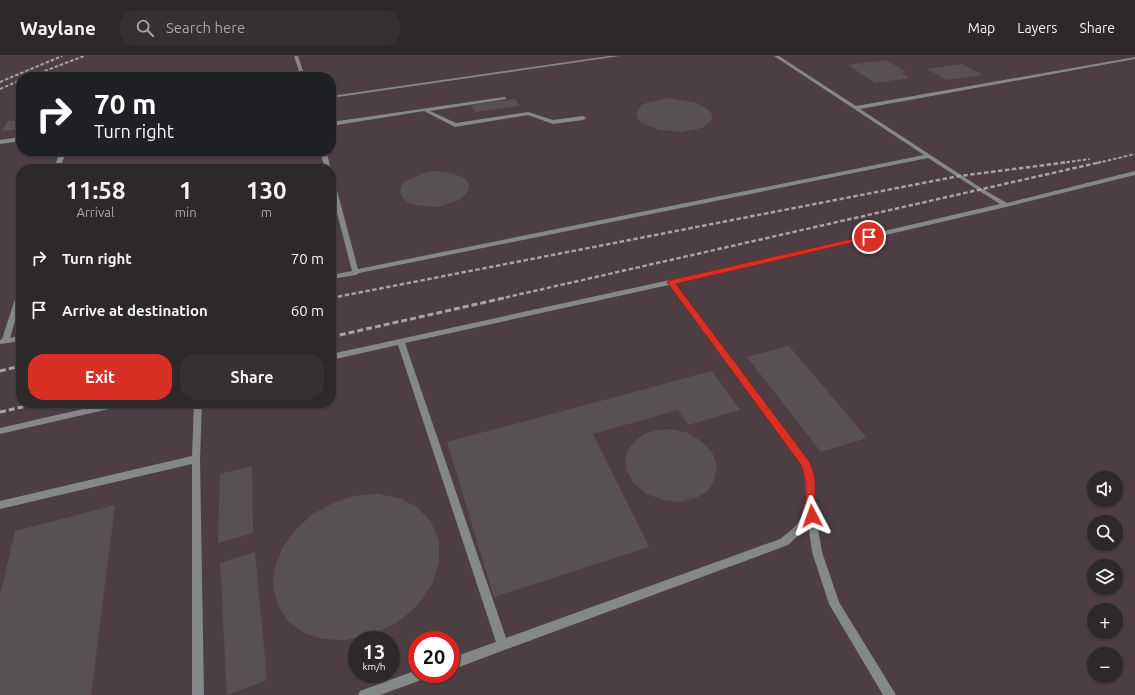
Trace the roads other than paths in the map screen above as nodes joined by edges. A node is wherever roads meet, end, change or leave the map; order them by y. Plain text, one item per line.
1 (296, 56) edge
2 (618, 56) edge
3 (776, 56) edge
4 (1135, 58) edge
5 (301, 72) edge
6 (336, 96) edge
7 (504, 98) dead end
8 (856, 108) junction
9 (425, 110) junction
10 (582, 118) dead end
11 (336, 123) edge
12 (16, 140) edge
13 (0, 142) edge
14 (929, 156) junction
15 (1135, 173) edge
16 (336, 198) edge
17 (1006, 205) junction
18 (356, 273) junction
19 (336, 277) edge
20 (671, 282) junction
21 (16, 304) edge
22 (16, 339) edge
23 (3, 342) edge
24 (401, 342) junction
25 (336, 356) edge
26 (100, 408) edge
27 (198, 408) edge
28 (0, 431) edge
29 (196, 459) junction
30 (810, 504) junction
31 (0, 505) edge
32 (503, 646) junction
33 (460, 661) edge
34 (408, 679) edge
35 (198, 695) edge
36 (364, 695) edge
37 (890, 695) edge

1 - 5 lane
2 - 6 lane
3 - 8 lane
4 - 8 lane
7 - 9 lane
8 - 14 lane
9 - 10 lane
9 - 11 lane
12 - 13 lane
14 - 17 lane
14 - 18 lane
15 - 17 lane
16 - 18 lane
17 - 20 lane
18 - 19 lane
20 - 24 lane
20 - 30 lane
21 - 23 lane
22 - 23 lane
24 - 25 lane
24 - 32 lane
26 - 28 lane
27 - 29 lane
29 - 31 lane
29 - 35 lane
30 - 32 lane
30 - 37 lane
32 - 33 lane
34 - 36 lane

